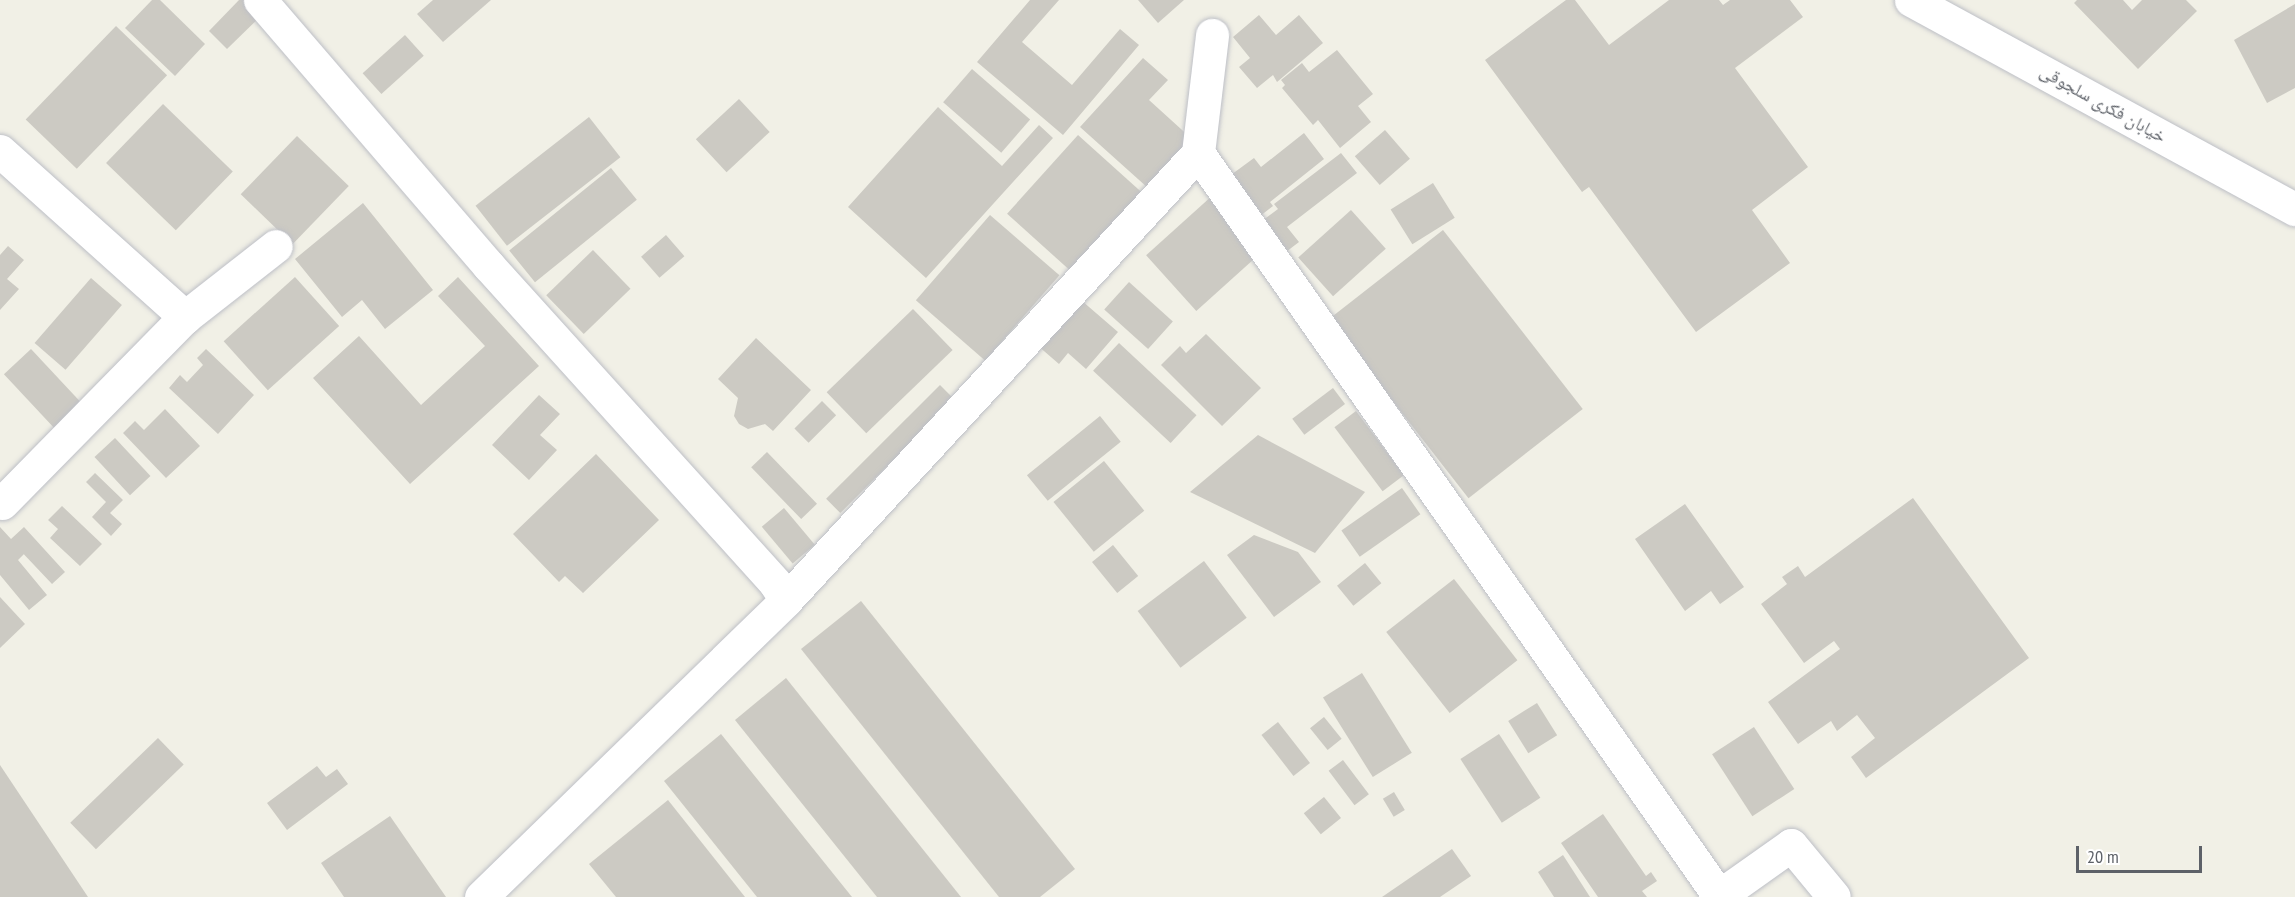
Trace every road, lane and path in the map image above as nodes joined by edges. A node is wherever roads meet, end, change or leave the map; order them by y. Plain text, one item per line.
1 (260, 0) edge
2 (1911, 0) edge
3 (1212, 35) dead end
4 (0, 151) edge
5 (1198, 153) junction
6 (2295, 209) edge
7 (276, 246) dead end
8 (185, 317) junction
9 (2, 503) dead end
10 (786, 600) junction
11 (481, 897) edge
12 (1834, 897) edge

1 - 10 street
2 - 6 street, خیابان فکری سلجوقی
3 - 5 street
4 - 8 street
5 - 10 street
5 - 12 street
7 - 8 street
8 - 9 street
10 - 11 street

